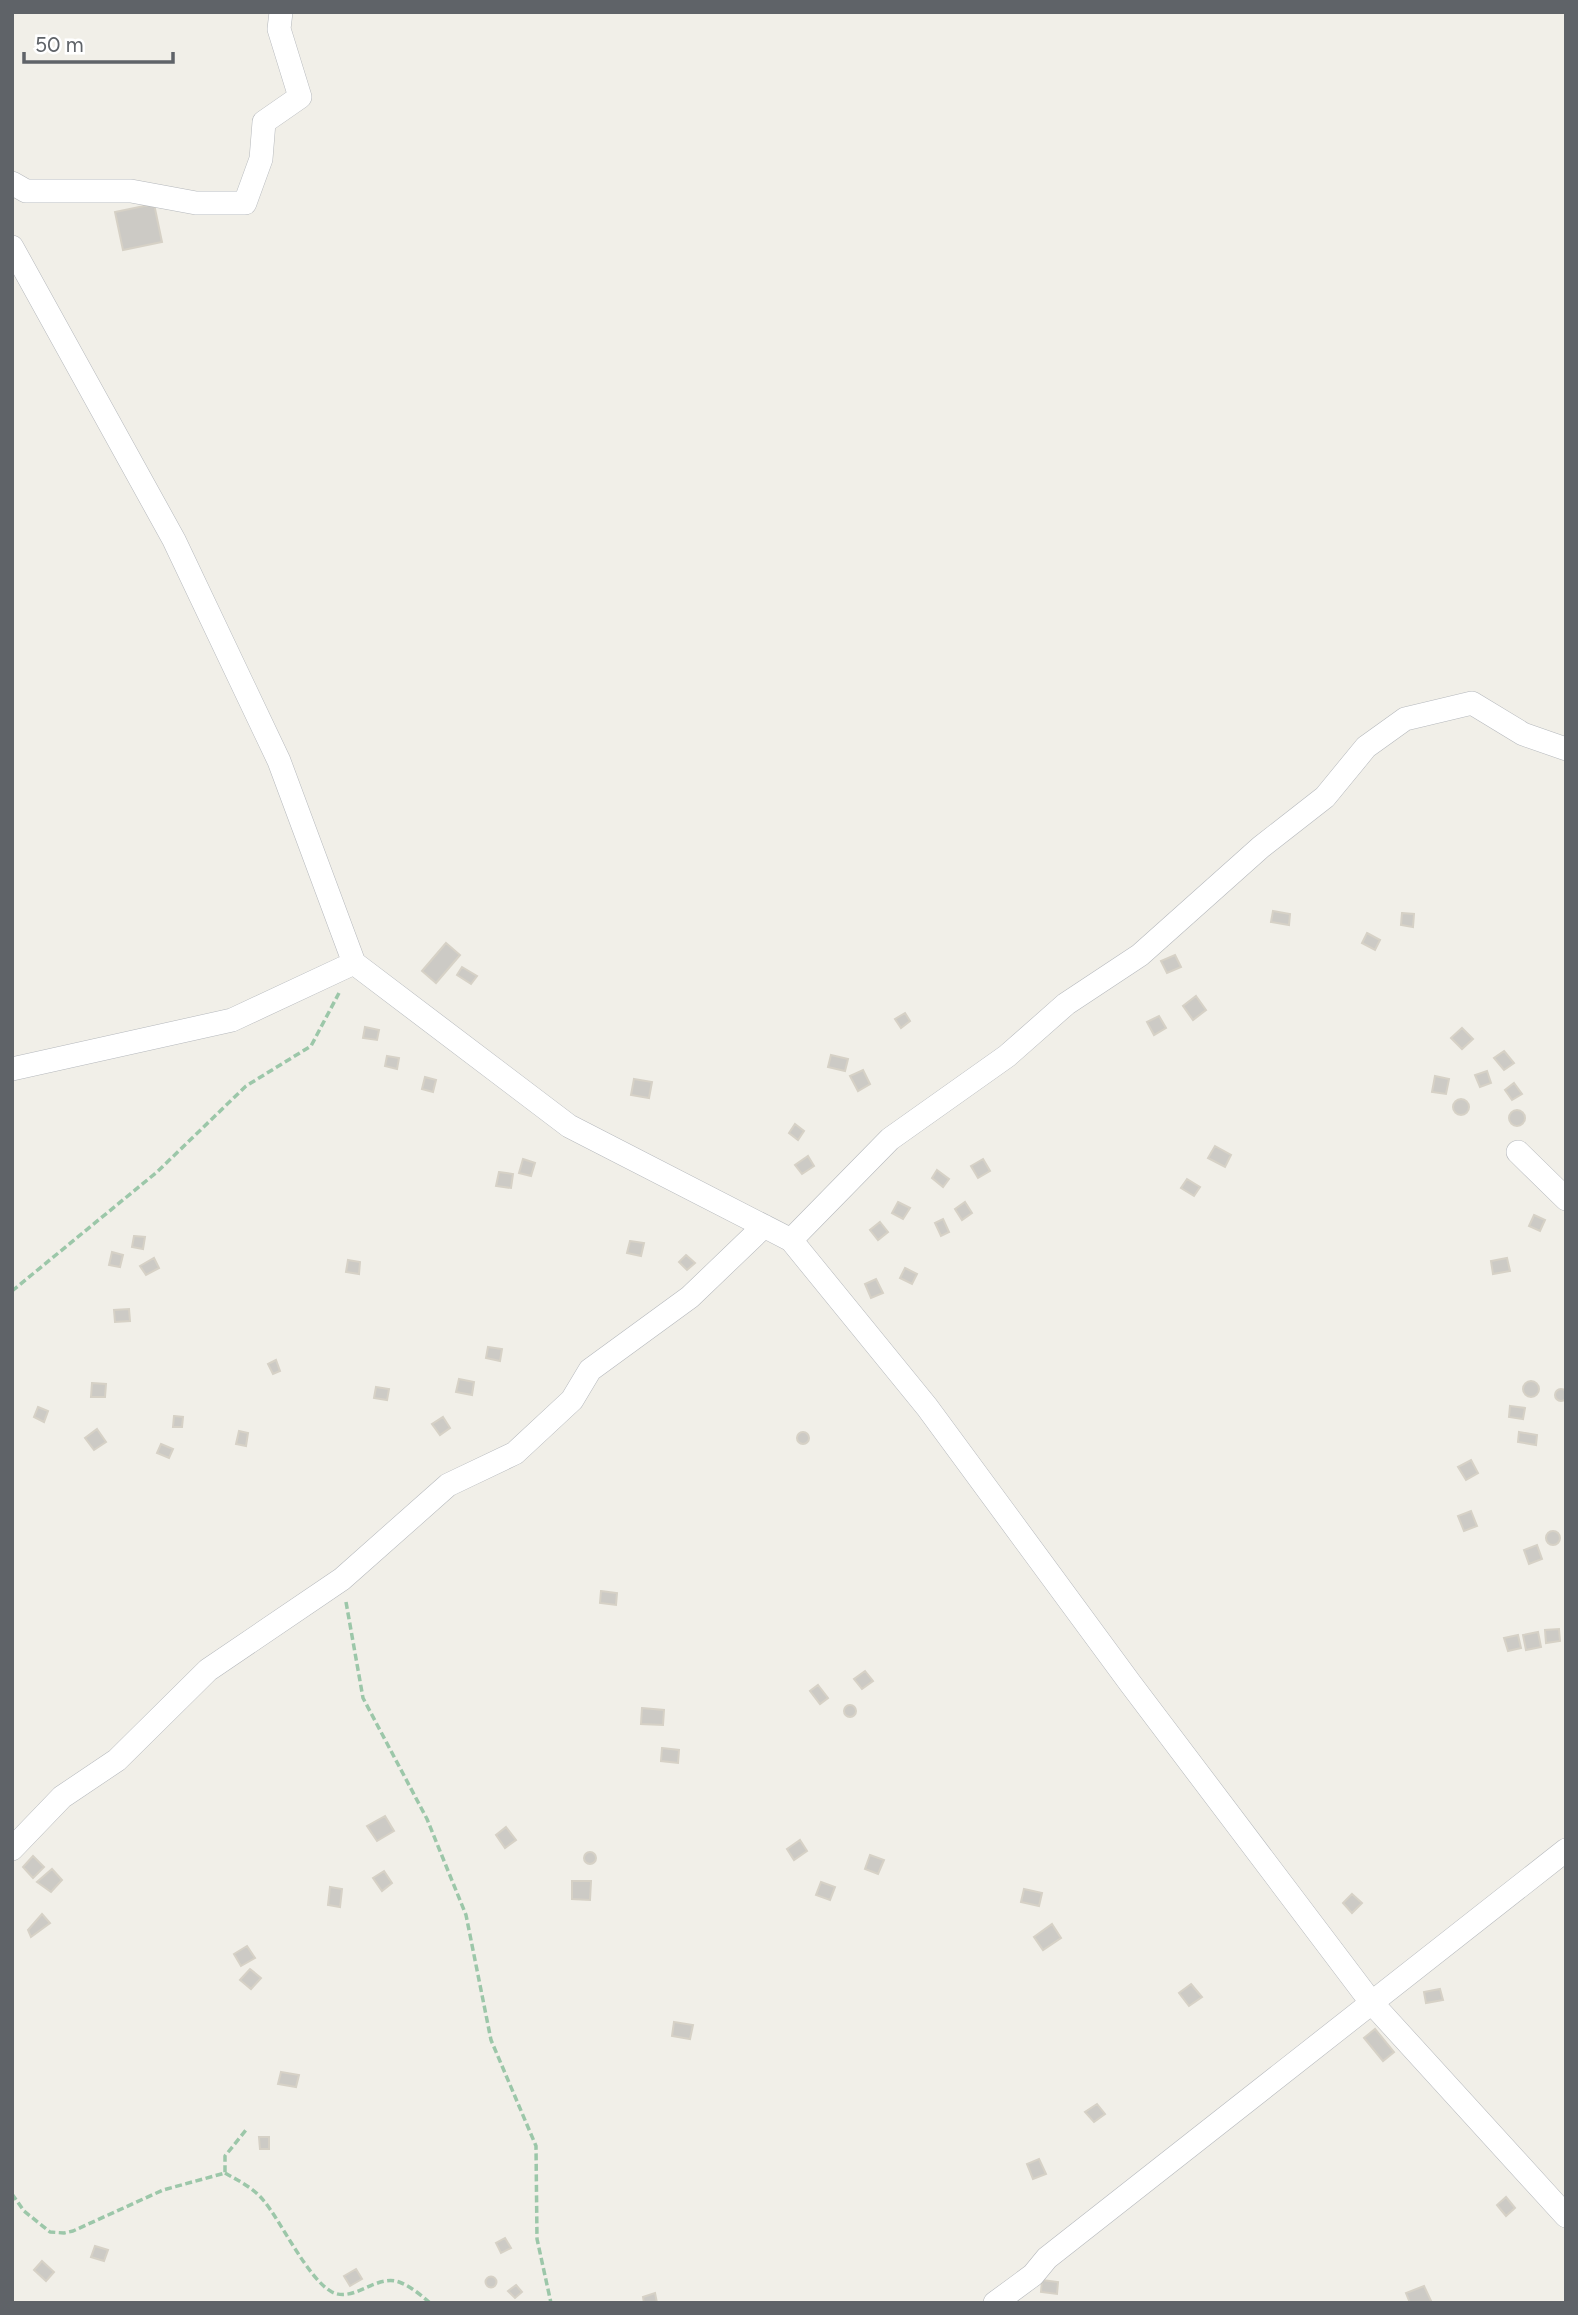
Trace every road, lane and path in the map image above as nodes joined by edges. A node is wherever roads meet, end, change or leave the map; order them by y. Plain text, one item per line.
1 (281, 12) edge
2 (12, 183) edge
3 (12, 247) edge
4 (1566, 749) edge
5 (354, 963) junction
6 (12, 1069) edge
7 (1518, 1152) dead end
8 (1566, 1199) edge
9 (764, 1226) junction
10 (791, 1240) junction
11 (12, 1291) edge
12 (342, 1579) junction
13 (12, 1849) edge
14 (1566, 1850) edge
15 (1371, 2002) junction
16 (246, 2130) dead end
17 (225, 2173) junction
18 (12, 2194) edge
19 (1566, 2216) edge
20 (430, 2303) edge
21 (551, 2303) edge
22 (995, 2303) edge

1 - 2 street
3 - 5 street
4 - 10 street
5 - 6 street
5 - 9 street
5 - 11 path
7 - 8 street
9 - 10 street
9 - 12 street
10 - 15 street
12 - 13 street
12 - 21 path
14 - 15 street
15 - 19 street
15 - 22 street
16 - 17 path
17 - 18 path
17 - 20 path

